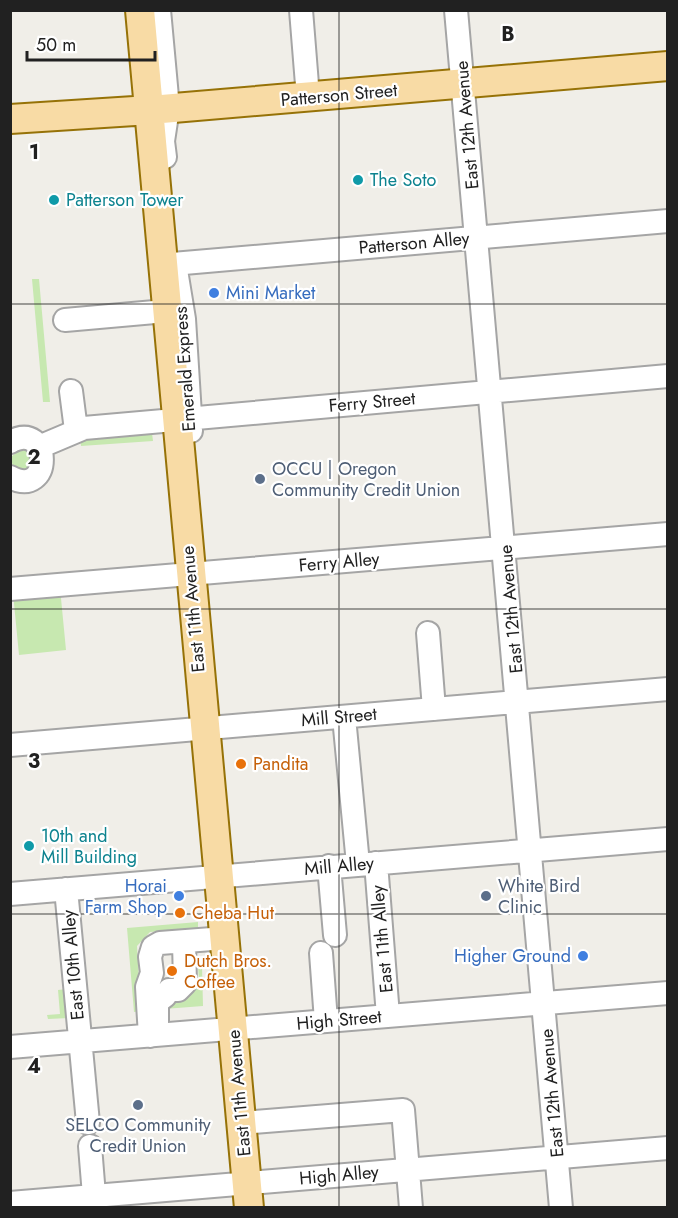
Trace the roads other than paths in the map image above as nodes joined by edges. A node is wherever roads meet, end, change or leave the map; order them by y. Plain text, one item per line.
1 (140, 10) edge
2 (159, 10) edge
3 (301, 10) edge
4 (456, 10) edge
5 (668, 66) edge
6 (463, 85) junction
7 (308, 97) junction
8 (159, 109) junction
9 (10, 119) edge
10 (668, 221) edge
11 (476, 238) junction
12 (168, 265) junction
13 (166, 311) junction
14 (65, 320) dead end
15 (668, 376) edge
16 (71, 391) dead end
17 (491, 391) junction
18 (184, 418) junction
19 (76, 430) junction
20 (10, 442) edge
21 (39, 447) junction
22 (10, 477) edge
23 (668, 534) edge
24 (505, 548) junction
25 (195, 573) junction
26 (10, 589) edge
27 (428, 633) dead end
28 (668, 689) edge
29 (519, 702) junction
30 (434, 709) junction
31 (344, 717) junction
32 (204, 728) junction
33 (10, 745) edge
34 (668, 838) edge
35 (531, 850) junction
36 (367, 863) junction
37 (329, 866) junction
38 (219, 875) junction
39 (66, 889) junction
40 (10, 894) edge
41 (336, 935) dead end
42 (225, 938) junction
43 (184, 942) junction
44 (321, 953) dead end
45 (152, 973) junction
46 (169, 990) junction
47 (668, 993) edge
48 (545, 1002) junction
49 (388, 1016) junction
50 (326, 1021) junction
51 (233, 1028) junction
52 (155, 1035) junction
53 (80, 1041) junction
54 (10, 1047) edge
55 (88, 1123) dead end
56 (241, 1123) junction
57 (90, 1146) dead end
58 (668, 1148) edge
59 (557, 1157) junction
60 (408, 1170) junction
61 (248, 1195) edge
62 (95, 1202) edge
63 (10, 1203) edge
64 (411, 1208) edge
65 (561, 1208) edge

1 - 8 main road, East 11th Avenue
2 - 8 street
3 - 7 street
4 - 6 street, East 12th Avenue
5 - 6 main road, Patterson Street
6 - 7 main road, Patterson Street
6 - 11 street, East 12th Avenue
7 - 8 main road, Patterson Street
8 - 9 main road, Patterson Street
8 - 12 main road, East 11th Avenue
10 - 11 street, Patterson Alley
11 - 12 street, Patterson Alley
11 - 17 street, East 12th Avenue
12 - 13 main road, East 11th Avenue
12 - 18 street, Emerald Express
13 - 14 street
13 - 18 main road, East 11th Avenue
15 - 17 street, Ferry Street
16 - 19 street
17 - 18 street, Ferry Street
17 - 24 street, East 12th Avenue
18 - 19 street, Ferry Street
18 - 25 main road, East 11th Avenue
19 - 21 street, Ferry Street
20 - 21 street
21 - 22 street
23 - 24 street, Ferry Alley
24 - 25 street, Ferry Alley
24 - 29 street, East 12th Avenue
25 - 26 street, Ferry Alley
25 - 32 main road, East 11th Avenue
27 - 30 street
28 - 29 street, Mill Street
29 - 30 street, Mill Street
29 - 35 street, East 12th Avenue
30 - 31 street, Mill Street
31 - 32 street, Mill Street
31 - 36 street, East 11th Alley
32 - 33 street, Mill Street
32 - 38 main road, East 11th Avenue
34 - 35 street, Mill Alley
35 - 36 street, Mill Alley
35 - 48 street, East 12th Avenue
36 - 37 street, Mill Alley
36 - 49 street, East 11th Alley
37 - 38 street, Mill Alley
37 - 41 street
38 - 39 street, Mill Alley
38 - 42 main road, East 11th Avenue
39 - 40 street, Mill Alley
39 - 53 street, East 10th Alley
42 - 43 street
42 - 51 main road, East 11th Avenue
43 - 45 street
43 - 46 street
44 - 50 street
45 - 46 street
45 - 52 street
46 - 52 street
47 - 48 street, High Street
48 - 49 street, High Street
48 - 59 street, East 12th Avenue
49 - 50 street, High Street
50 - 51 street, High Street
51 - 52 street, High Street
51 - 56 main road, East 11th Avenue
52 - 53 street, High Street
53 - 54 street, High Street
53 - 55 street, East 10th Alley
56 - 60 street
56 - 61 main road, East 11th Avenue
57 - 62 street
58 - 59 street, High Alley
59 - 60 street, High Alley
59 - 65 street, East 12th Avenue
60 - 61 street, High Alley
60 - 64 street
61 - 62 street, High Alley
62 - 63 street, High Alley

